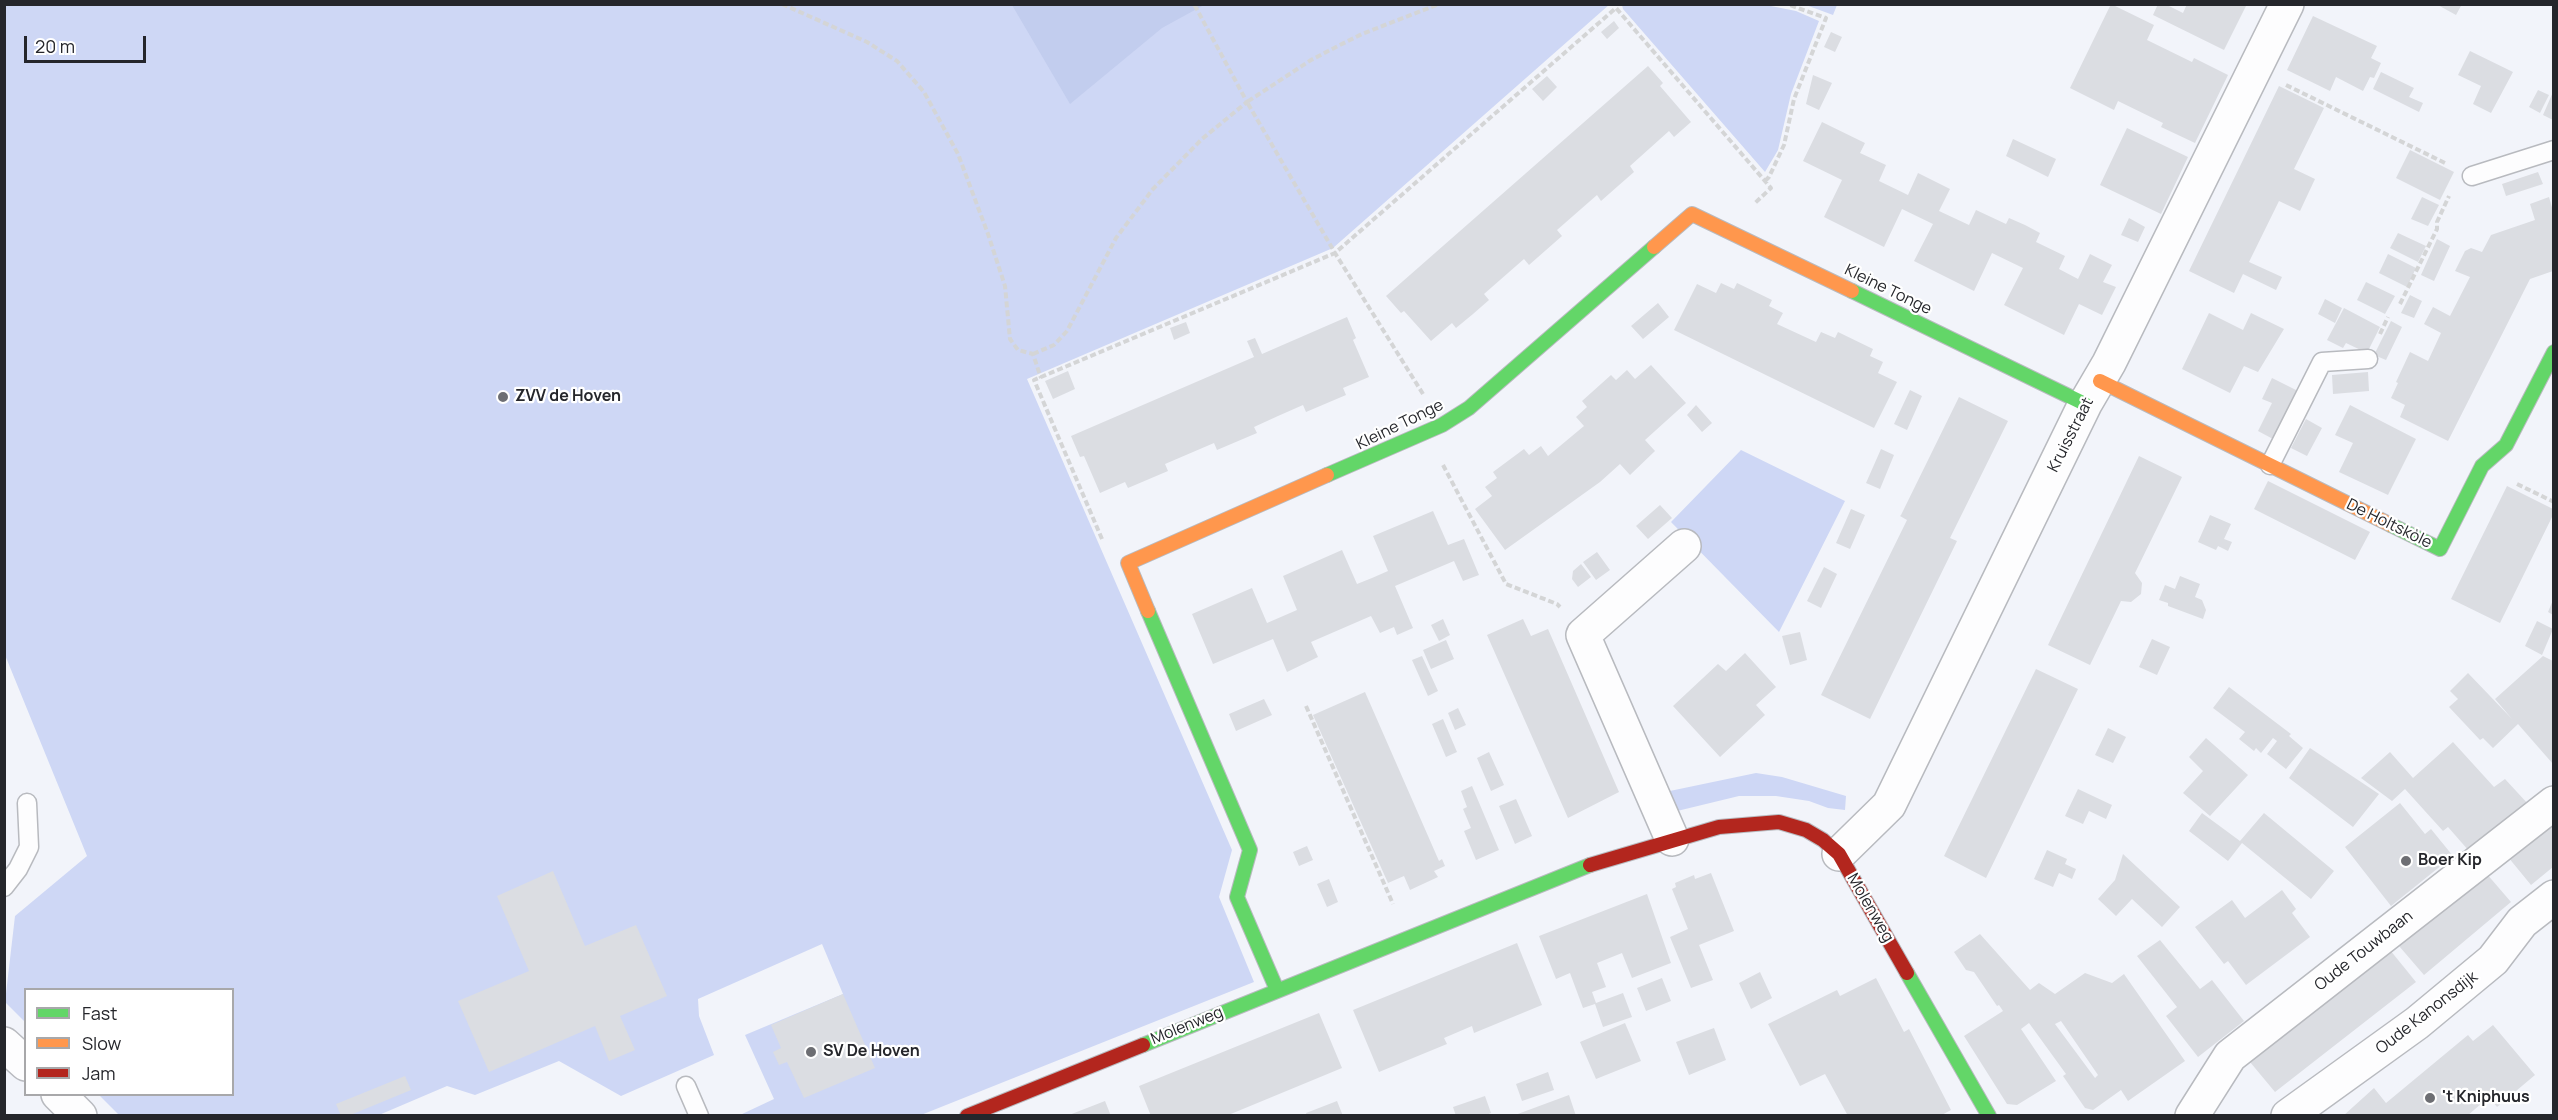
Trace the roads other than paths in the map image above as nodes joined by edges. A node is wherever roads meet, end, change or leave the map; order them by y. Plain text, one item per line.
1 (2287, 4) edge
2 (2553, 150) edge
3 (2467, 173) road end
4 (2552, 358) edge
5 (2368, 359) dead end
6 (2092, 392) junction
7 (2270, 465) junction
8 (1684, 546) dead end
9 (27, 803) dead end
10 (2553, 803) edge
11 (1672, 839) junction
12 (1839, 854) junction
13 (4, 887) edge
14 (2553, 897) edge
15 (1277, 990) junction
16 (4, 1044) edge
17 (24, 1062) edge
18 (686, 1086) dead end
19 (59, 1096) edge
20 (80, 1116) edge
21 (699, 1116) edge
22 (967, 1116) edge
23 (1989, 1116) edge
24 (2192, 1116) edge
25 (2288, 1116) edge

1 - 6 street, Kruisstraat
2 - 3 lane
4 - 7 street, De Holtskòle
5 - 7 lane
6 - 7 street, De Holtskòle
6 - 12 street, Kruisstraat
6 - 15 street, Kleine Tonge
8 - 11 street
9 - 13 lane
10 - 24 street, Oude Touwbaan
11 - 12 street, Molenweg
11 - 15 street, Molenweg
12 - 23 street, Molenweg
14 - 25 street, Oude Kanonsdijk
15 - 22 street, Molenweg
16 - 17 street
18 - 21 lane
19 - 20 street

